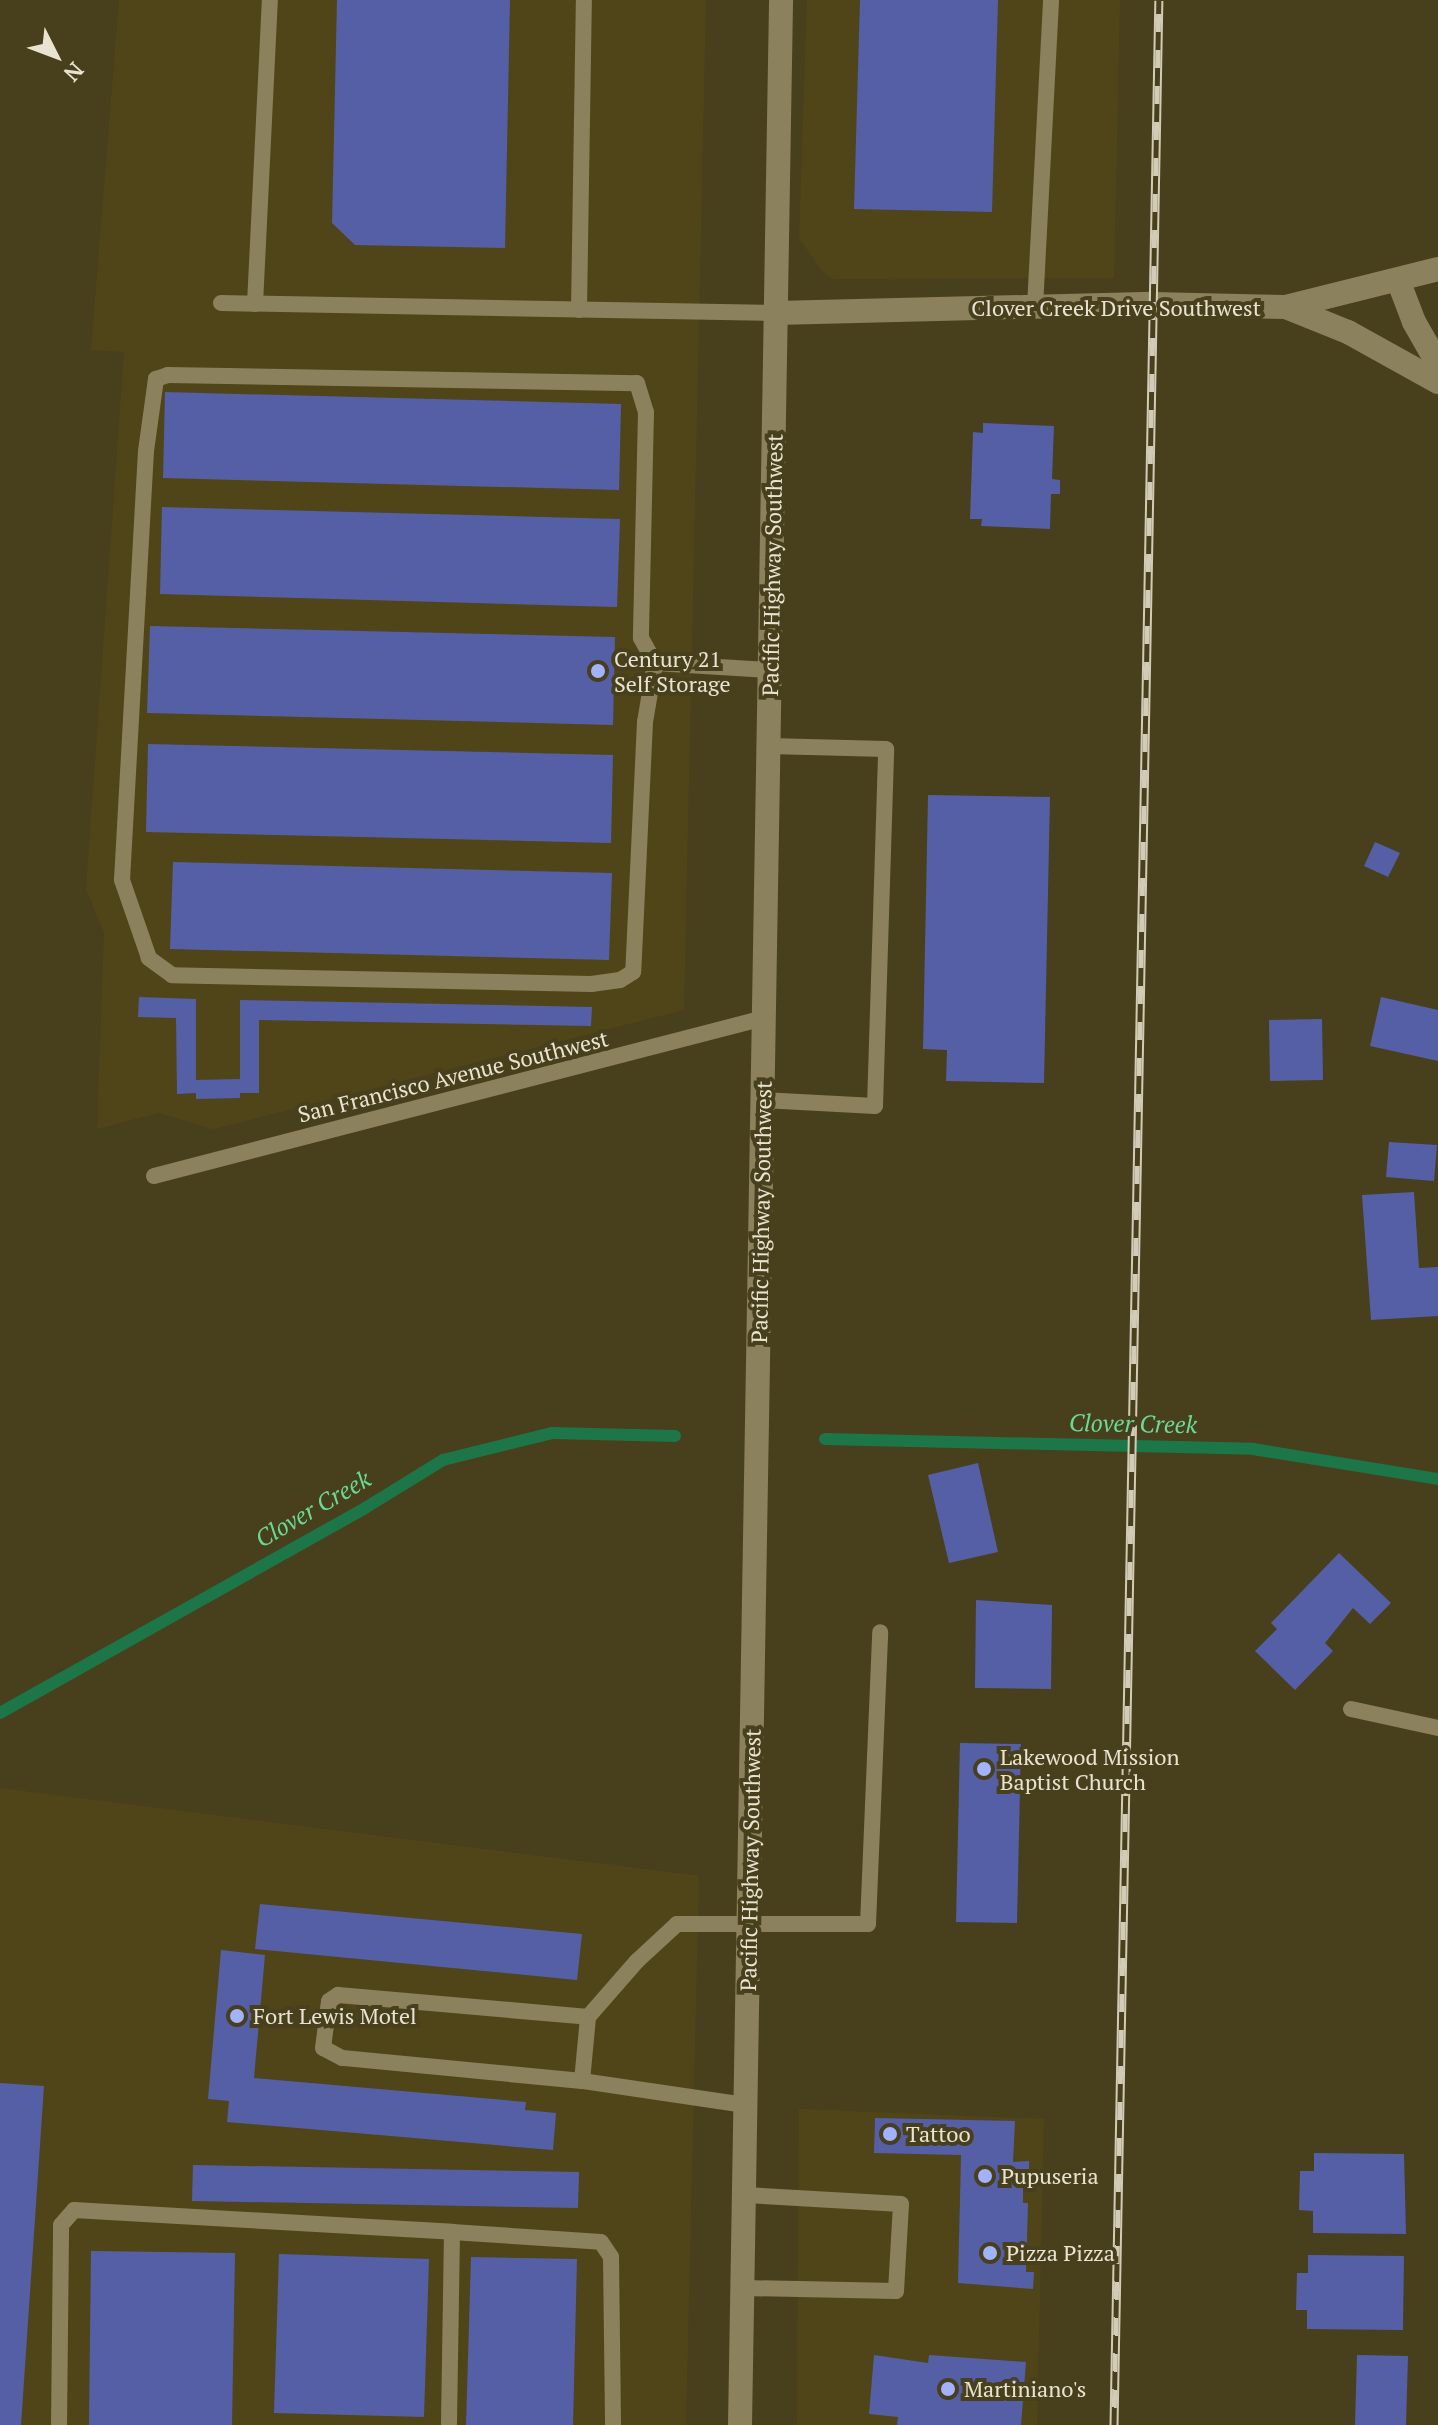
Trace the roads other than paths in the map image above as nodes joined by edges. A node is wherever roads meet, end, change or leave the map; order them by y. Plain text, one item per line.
1 (270, 0) edge
2 (584, 0) edge
3 (781, 0) edge
4 (1051, 0) edge
5 (1438, 269) edge
6 (1398, 280) junction
7 (221, 303) dead end
8 (255, 304) junction
9 (1035, 307) junction
10 (1286, 307) junction
11 (579, 310) junction
12 (776, 313) junction
13 (1438, 364) edge
14 (1438, 382) edge
15 (655, 663) junction
16 (770, 670) junction
17 (769, 746) junction
18 (764, 1018) junction
19 (762, 1100) junction
20 (154, 1176) dead end
21 (880, 1632) dead end
22 (1351, 1709) dead end
23 (1438, 1728) edge
24 (749, 1922) junction
25 (588, 2017) junction
26 (582, 2081) junction
27 (745, 2105) junction
28 (744, 2195) junction
29 (452, 2232) junction
30 (743, 2288) junction
31 (59, 2425) edge
32 (449, 2425) edge
33 (613, 2425) edge
34 (740, 2425) edge

1 - 8 lane
2 - 11 lane
3 - 12 street, Pacific Highway Southwest
4 - 9 lane
5 - 6 street
6 - 10 street
6 - 13 street
7 - 8 lane
8 - 11 lane
9 - 10 street, Clover Creek Drive Southwest
9 - 12 street, Clover Creek Drive Southwest
10 - 14 street, Clover Creek Drive Southwest
11 - 12 lane
12 - 16 street, Pacific Highway Southwest
15 - 15 lane
15 - 16 lane
16 - 17 street, Pacific Highway Southwest
17 - 18 street, Pacific Highway Southwest
17 - 19 lane
18 - 19 street, Pacific Highway Southwest
18 - 20 lane, San Francisco Avenue Southwest
19 - 24 street, Pacific Highway Southwest
21 - 24 lane
22 - 23 lane
24 - 25 lane
24 - 27 street, Pacific Highway Southwest
25 - 26 lane
25 - 26 lane
26 - 27 lane
27 - 28 street, Pacific Highway Southwest
28 - 30 street, Pacific Highway Southwest
28 - 30 lane
29 - 31 lane
29 - 32 lane
29 - 33 lane
30 - 34 street, Pacific Highway Southwest

